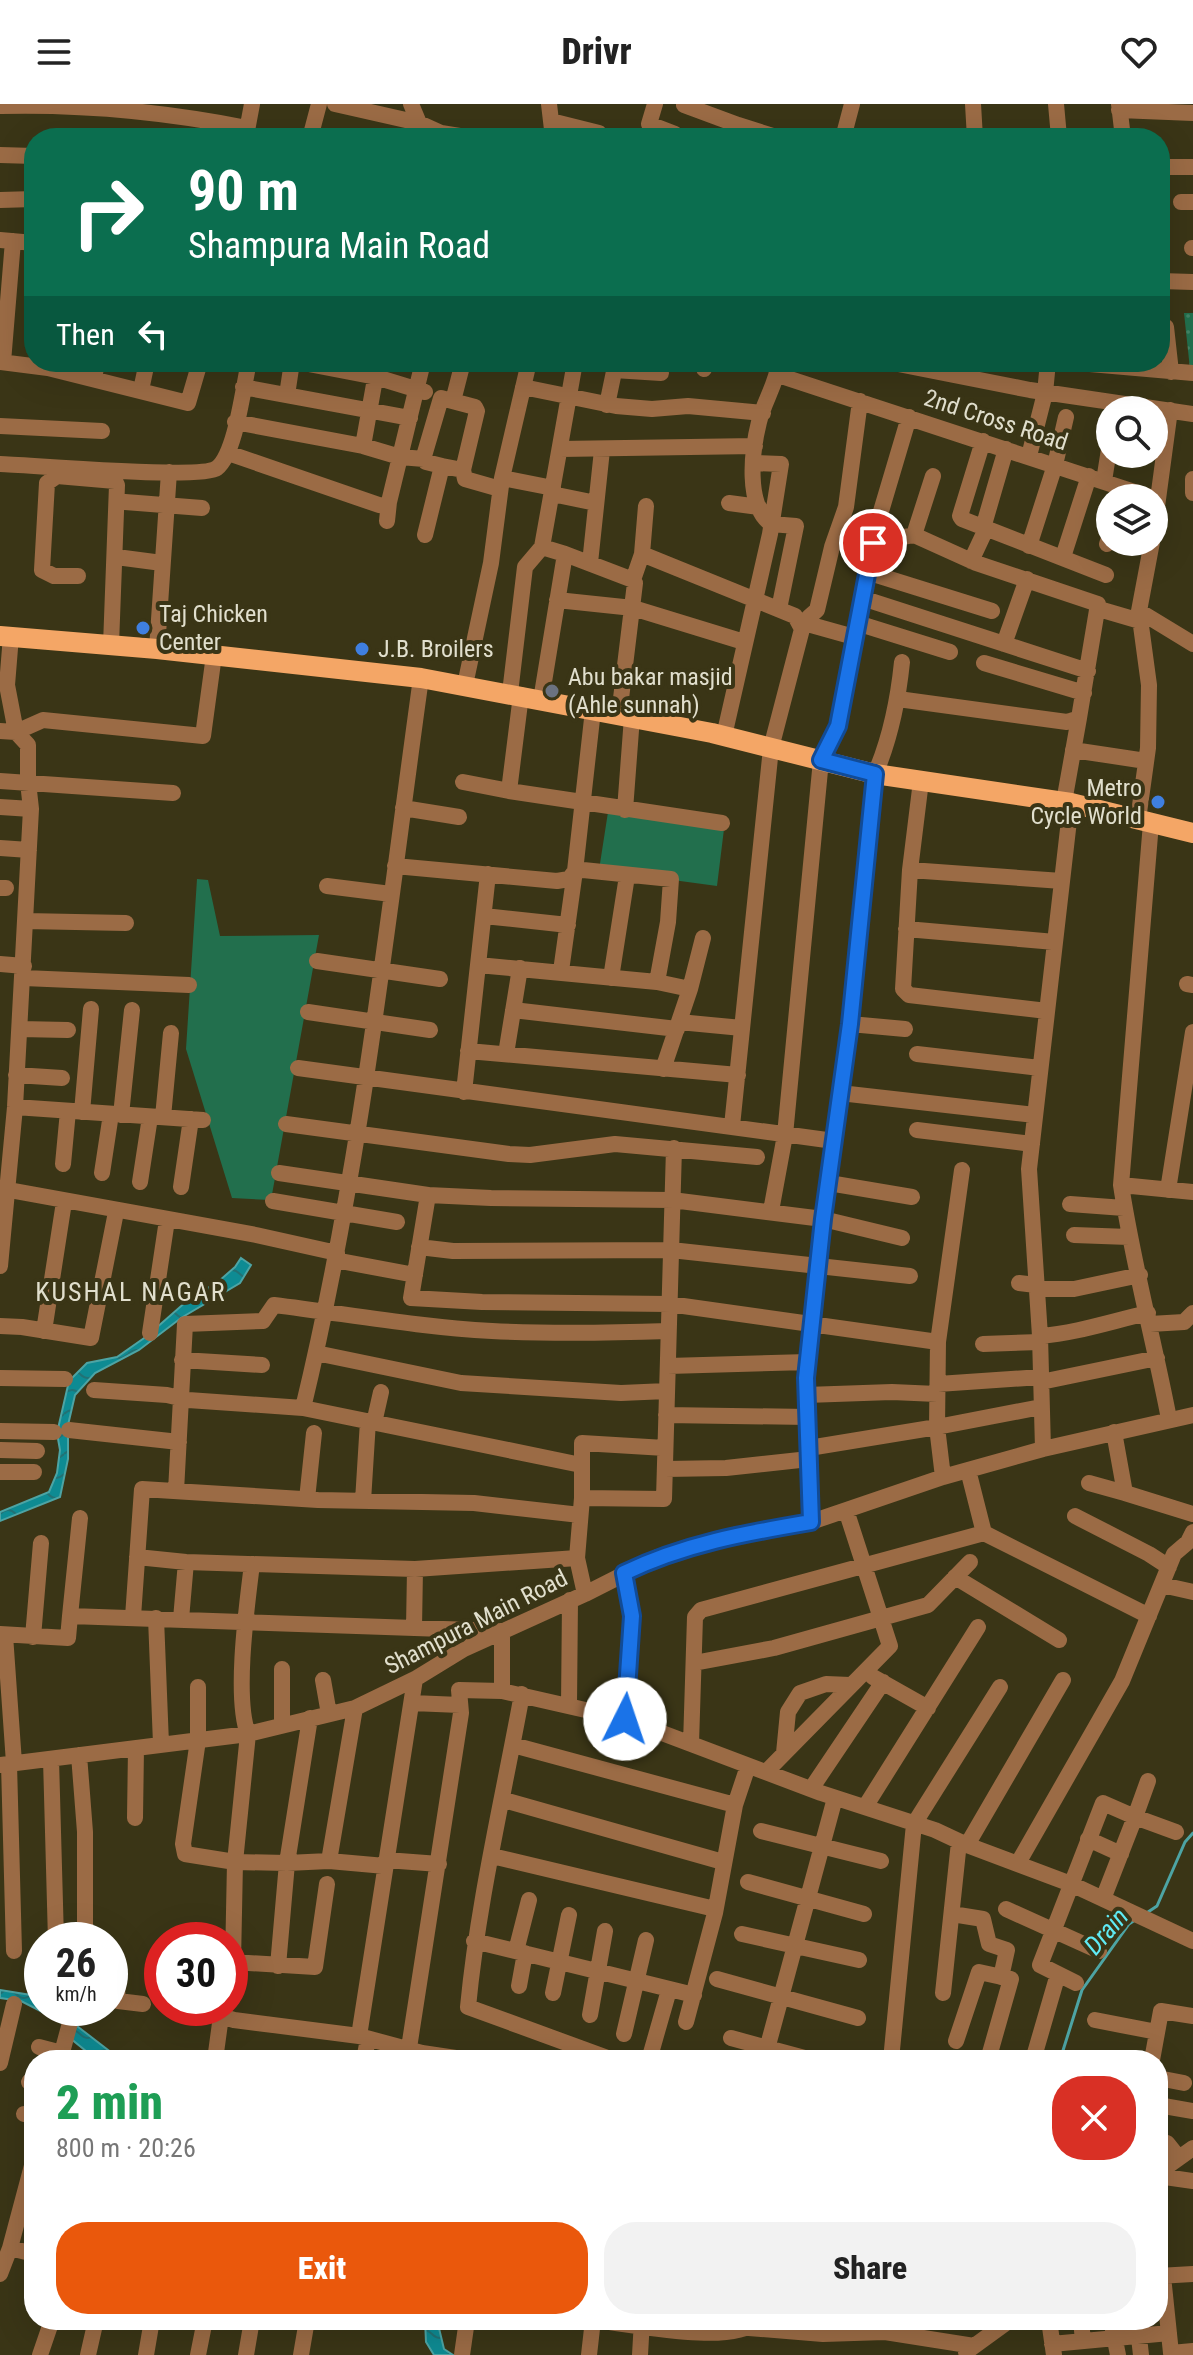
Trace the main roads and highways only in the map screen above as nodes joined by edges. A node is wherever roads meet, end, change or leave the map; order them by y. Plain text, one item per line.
1 (6, 636) edge
2 (1193, 833) edge

1 - 2 main road

